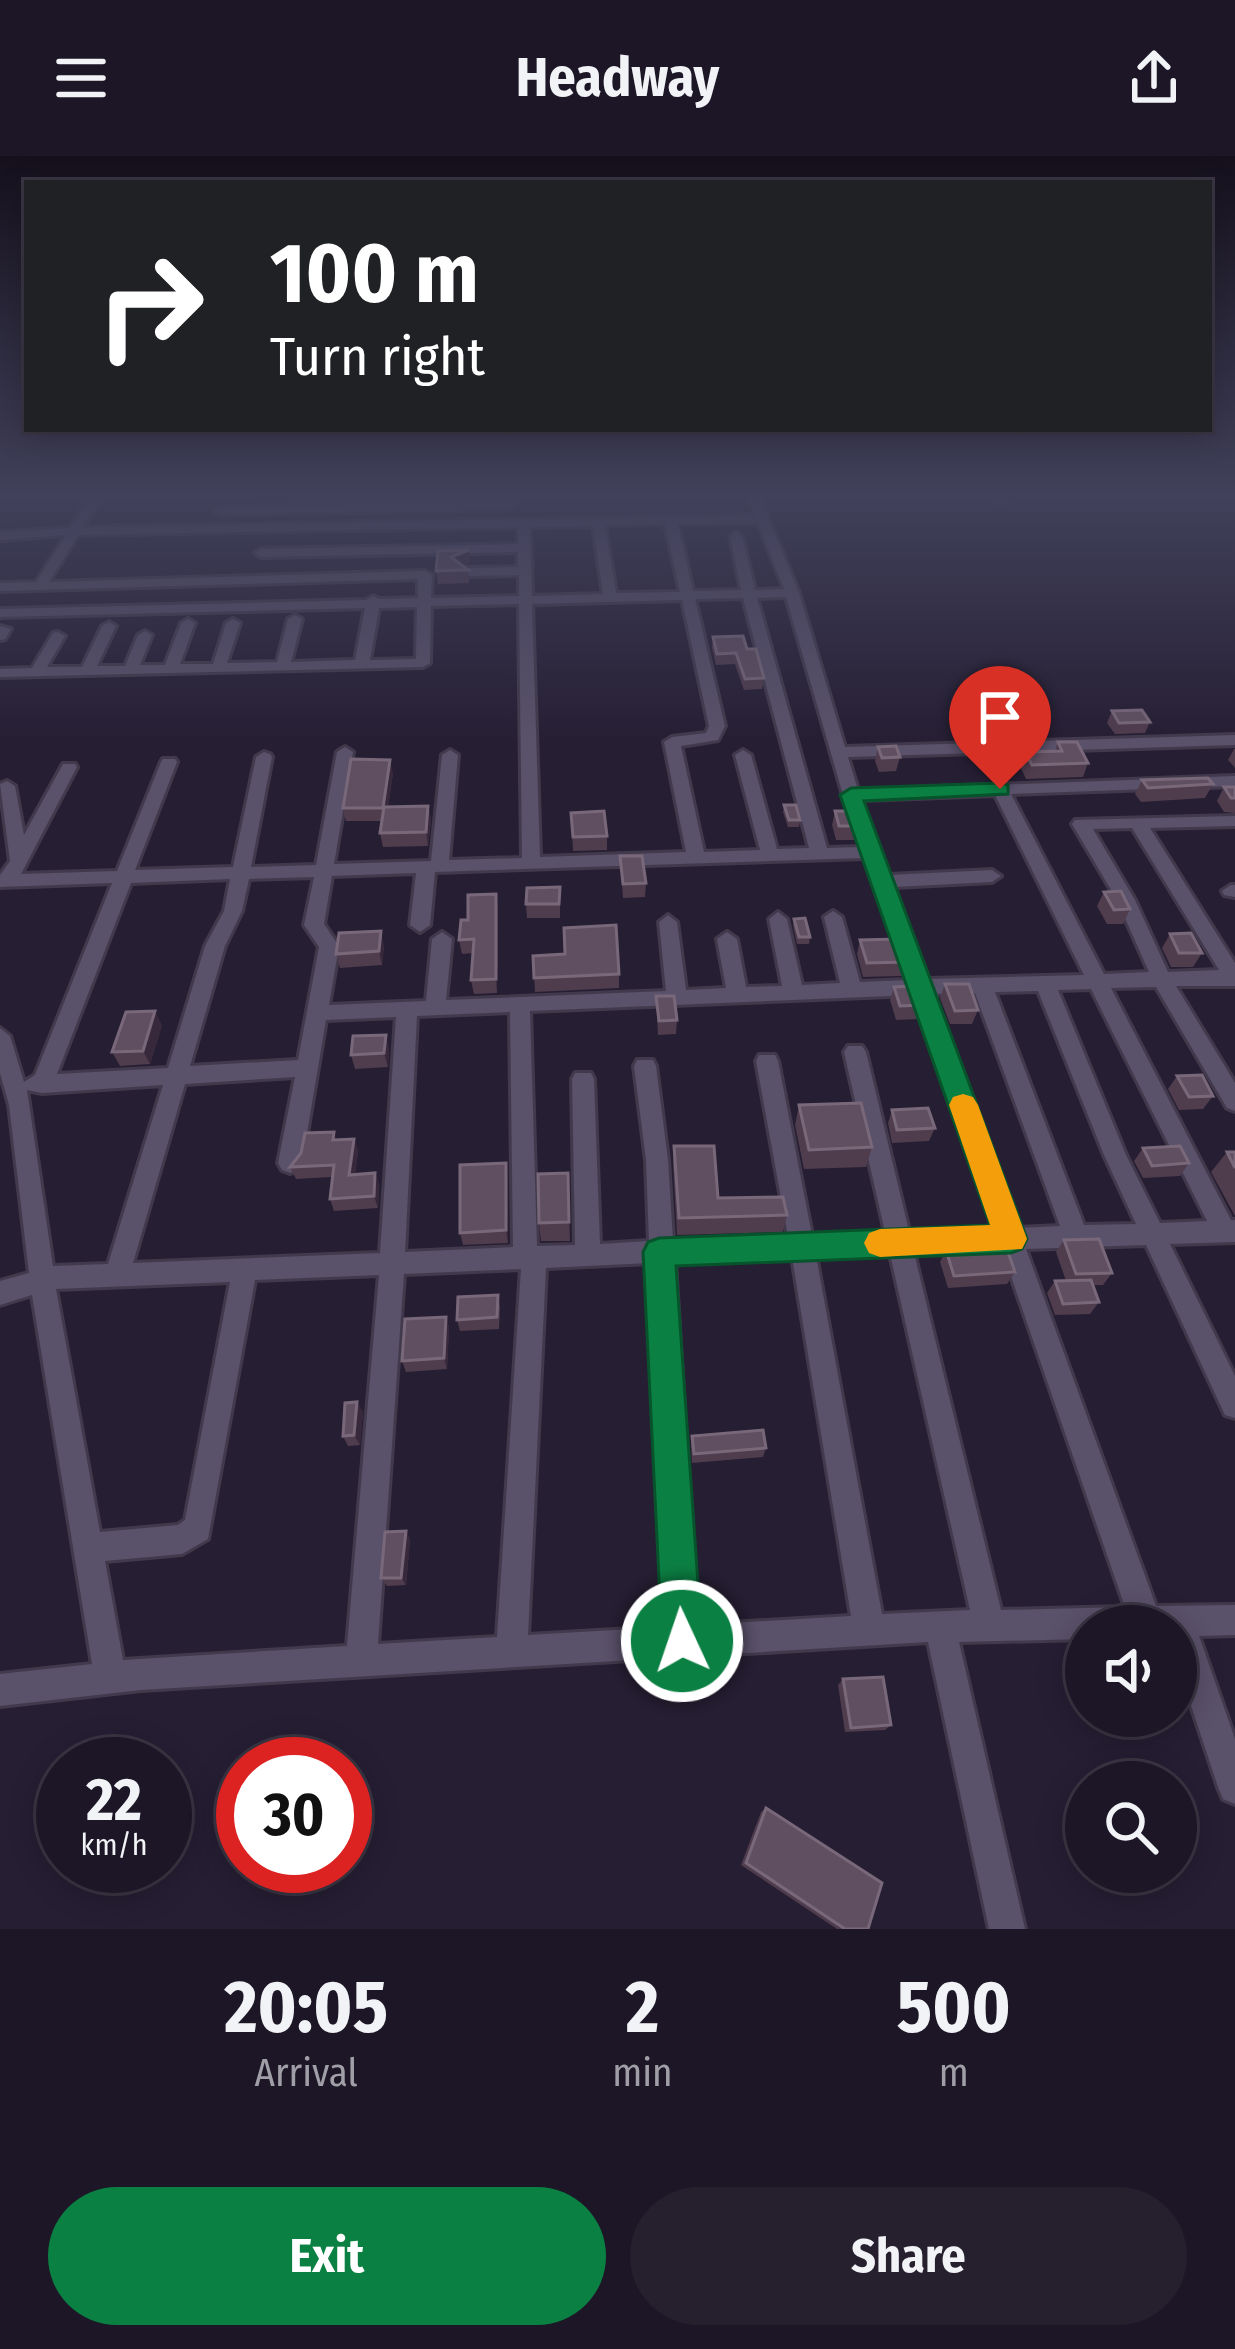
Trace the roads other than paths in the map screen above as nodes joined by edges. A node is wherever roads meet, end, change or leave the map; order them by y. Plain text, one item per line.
1 (45, 578) edge
2 (302, 578) edge
3 (427, 578) edge
4 (525, 578) edge
5 (607, 578) edge
6 (686, 578) edge
7 (744, 578) edge
8 (786, 578) edge
9 (40, 586) junction
10 (0, 587) edge
11 (792, 593) junction
12 (747, 594) junction
13 (690, 595) junction
14 (610, 596) junction
15 (526, 597) junction
16 (424, 599) junction
17 (374, 600) junction
18 (295, 619) dead end
19 (188, 623) dead end
20 (233, 623) dead end
21 (1, 626) edge
22 (109, 626) dead end
23 (145, 634) dead end
24 (58, 636) dead end
25 (362, 664) junction
26 (283, 666) junction
27 (219, 667) junction
28 (171, 668) junction
29 (131, 669) junction
30 (88, 670) junction
31 (37, 672) junction
32 (0, 673) edge
33 (1235, 740) edge
34 (345, 752) dead end
35 (838, 752) junction
36 (743, 754) dead end
37 (449, 755) dead end
38 (264, 757) dead end
39 (170, 762) dead end
40 (1221, 765) edge
41 (69, 767) dead end
42 (8, 786) dead end
43 (1000, 789) junction
44 (851, 795) junction
45 (1235, 821) edge
46 (1138, 823) junction
47 (872, 852) junction
48 (819, 854) junction
49 (770, 855) junction
50 (696, 858) junction
51 (19, 861) junction
52 (531, 864) junction
53 (432, 868) junction
54 (326, 872) junction
55 (237, 874) junction
56 (992, 876) dead end
57 (126, 877) junction
58 (4, 881) edge
59 (880, 882) junction
60 (833, 916) dead end
61 (778, 920) dead end
62 (668, 922) dead end
63 (420, 926) dead end
64 (442, 939) dead end
65 (727, 939) dead end
66 (1235, 978) edge
67 (1162, 980) junction
68 (1101, 982) junction
69 (1045, 983) junction
70 (983, 986) junction
71 (921, 987) junction
72 (852, 990) junction
73 (793, 992) junction
74 (737, 994) junction
75 (676, 998) junction
76 (520, 1006) junction
77 (407, 1009) junction
78 (436, 1009) junction
79 (319, 1013) junction
80 (0, 1036) edge
81 (855, 1052) dead end
82 (766, 1061) dead end
83 (645, 1066) dead end
84 (308, 1068) junction
85 (177, 1077) junction
86 (583, 1079) dead end
87 (19, 1087) edge
88 (1235, 1102) edge
89 (290, 1163) edge
90 (1230, 1231) edge
91 (1156, 1234) junction
92 (1076, 1236) junction
93 (1011, 1239) junction
94 (902, 1242) junction
95 (802, 1246) junction
96 (659, 1252) junction
97 (588, 1255) junction
98 (530, 1257) junction
99 (389, 1264) junction
100 (245, 1269) junction
101 (117, 1275) junction
102 (42, 1280) junction
103 (0, 1293) edge
104 (1235, 1405) edge
105 (88, 1548) junction
106 (1155, 1605) edge
107 (1235, 1620) edge
108 (1197, 1621) edge
109 (1065, 1624) edge
110 (989, 1625) junction
111 (940, 1627) junction
112 (868, 1630) junction
113 (682, 1641) junction
114 (512, 1652) junction
115 (361, 1661) junction
116 (110, 1678) junction
117 (0, 1690) edge
118 (1197, 1701) edge
119 (1235, 1787) edge
120 (1007, 1929) edge

1 - 9 street
2 - 9 street
3 - 16 street
4 - 15 street
5 - 14 street
6 - 13 street
7 - 12 street
8 - 11 street
9 - 10 street
11 - 12 street
11 - 35 street
12 - 13 street
12 - 48 street
13 - 14 street
13 - 50 street
14 - 15 street
15 - 16 street
15 - 52 street
16 - 17 street
16 - 25 street
17 - 21 street
17 - 25 street
18 - 26 street
19 - 28 street
20 - 27 street
22 - 30 street
23 - 29 street
24 - 31 street
25 - 26 street
26 - 27 street
27 - 28 street
28 - 29 street
29 - 30 street
30 - 31 street
31 - 32 street
33 - 40 street
34 - 54 street
35 - 40 street
35 - 44 street
36 - 49 street
37 - 53 street
38 - 55 street
39 - 57 street
40 - 43 street
41 - 51 street
42 - 51 street
43 - 44 street
43 - 68 street
44 - 47 street
45 - 46 street
46 - 66 street
46 - 67 street
47 - 48 street
47 - 59 street
48 - 49 street
49 - 50 street
50 - 52 street
51 - 58 street
52 - 53 street
53 - 54 street
53 - 63 street
54 - 55 street
54 - 79 street
55 - 57 street
55 - 85 street
56 - 59 street
57 - 58 street
57 - 87 street
59 - 71 street
60 - 72 street
61 - 73 street
62 - 75 street
64 - 78 street
65 - 74 street
66 - 67 street
67 - 68 street
67 - 88 street
68 - 69 street
68 - 90 street
69 - 70 street
69 - 91 street
70 - 71 street
70 - 92 street
71 - 72 street
71 - 93 street
72 - 73 street
73 - 74 street
74 - 75 street
75 - 76 street
76 - 78 street
76 - 98 street
77 - 78 street
77 - 79 street
77 - 99 street
79 - 84 street
80 - 87 street
81 - 94 street
82 - 95 street
83 - 96 street
84 - 85 street
84 - 89 street
85 - 87 street
85 - 101 street
86 - 97 street
87 - 102 street
90 - 91 street
91 - 92 street
91 - 104 street
92 - 93 street
93 - 94 street
93 - 106 street
94 - 95 street
94 - 110 street
95 - 96 street
95 - 112 street
96 - 97 street
96 - 113 street
97 - 98 street
98 - 99 street
98 - 114 street
99 - 100 street
99 - 115 street
100 - 101 street
100 - 105 street
101 - 102 street
102 - 103 street
102 - 105 street
105 - 116 street
107 - 108 street
109 - 110 street
110 - 111 street
111 - 112 street
111 - 120 street
112 - 113 street
113 - 114 street
114 - 115 street
115 - 116 street
116 - 117 street
118 - 119 street

